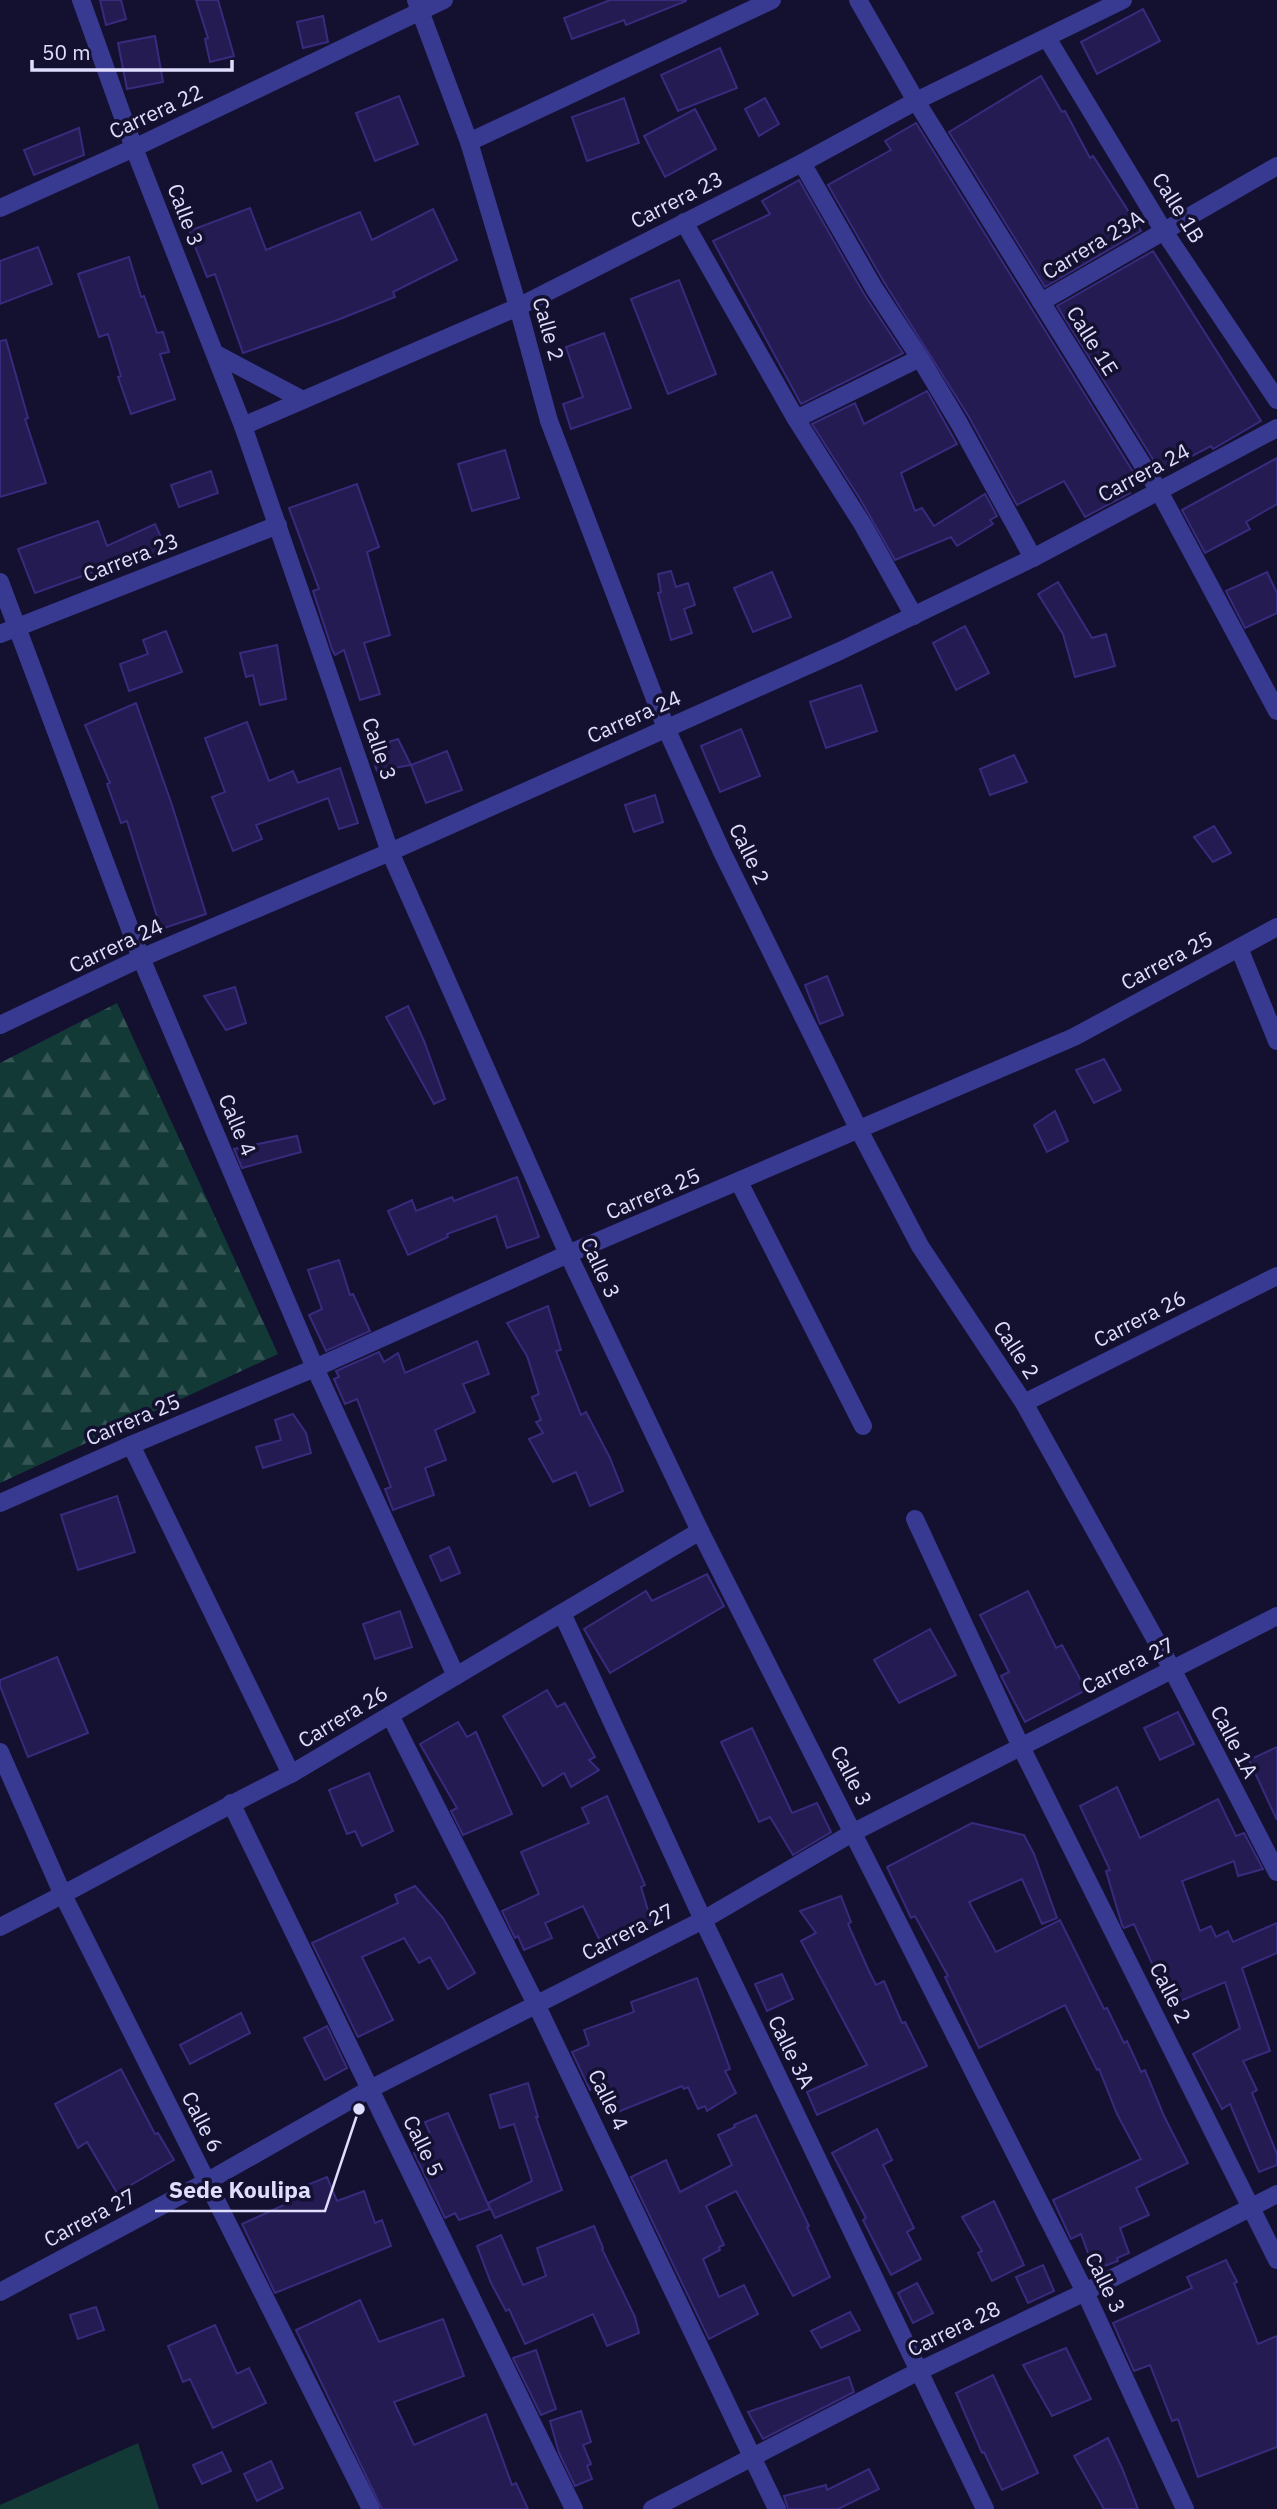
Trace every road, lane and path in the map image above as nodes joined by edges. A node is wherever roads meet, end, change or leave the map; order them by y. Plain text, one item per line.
1 (81, 0) edge
2 (444, 0) edge
3 (772, 0) edge
4 (858, 0) edge
5 (1123, 0) edge
6 (419, 6) edge
7 (1046, 38) junction
8 (916, 101) junction
9 (468, 142) junction
10 (135, 148) junction
11 (802, 163) junction
12 (1277, 166) edge
13 (0, 208) edge
14 (684, 222) junction
15 (1163, 230) junction
16 (1041, 302) junction
17 (518, 307) junction
18 (216, 354) junction
19 (920, 358) junction
20 (303, 400) junction
21 (1277, 400) edge
22 (796, 419) junction
23 (243, 426) junction
24 (1277, 428) edge
25 (1159, 491) junction
26 (278, 525) junction
27 (1033, 558) junction
28 (0, 582) edge
29 (914, 615) junction
30 (8, 630) edge
31 (1277, 712) edge
32 (666, 728) junction
33 (390, 852) junction
34 (1277, 927) edge
35 (1239, 948) junction
36 (142, 958) junction
37 (0, 1025) edge
38 (1277, 1041) edge
39 (859, 1130) junction
40 (739, 1182) junction
41 (568, 1254) junction
42 (1277, 1276) edge
43 (315, 1368) junction
44 (1024, 1403) junction
45 (863, 1426) dead end
46 (131, 1445) junction
47 (0, 1503) edge
48 (915, 1519) dead end
49 (700, 1531) junction
50 (562, 1613) junction
51 (1277, 1616) edge
52 (1172, 1669) junction
53 (456, 1676) junction
54 (390, 1715) junction
55 (1021, 1747) junction
56 (0, 1752) edge
57 (291, 1774) junction
58 (231, 1803) junction
59 (854, 1832) junction
60 (1277, 1872) edge
61 (63, 1895) junction
62 (703, 1920) junction
63 (0, 1927) edge
64 (537, 2004) junction
65 (370, 2089) junction
66 (206, 2182) junction
67 (1277, 2194) edge
68 (1251, 2206) junction
69 (1277, 2260) edge
70 (0, 2292) edge
71 (1085, 2292) junction
72 (919, 2371) junction
73 (753, 2455) junction
74 (372, 2509) edge
75 (574, 2509) edge
76 (652, 2509) edge
77 (777, 2509) edge
78 (985, 2509) edge
79 (1185, 2509) edge

1 - 10 street, Calle 3
2 - 6 street, Carrera 22
3 - 9 street
4 - 8 street, Calle 1E
5 - 7 street, Carrera 23
6 - 9 street, Calle 2
6 - 10 street, Carrera 22
7 - 8 street, Carrera 23
7 - 15 street, Calle 1B
8 - 11 street, Carrera 23
8 - 16 street, Calle 1E
9 - 17 street, Calle 2
10 - 13 street, Carrera 22
10 - 18 street, Calle 3
11 - 14 street, Carrera 23
11 - 19 street
12 - 15 street, Carrera 23A
14 - 17 street, Carrera 23
14 - 22 street
15 - 16 street, Carrera 23A
15 - 21 street, Calle 1B
16 - 25 street, Calle 1E
17 - 20 street, Carrera 23
17 - 32 street, Calle 2
18 - 20 street
18 - 23 street, Calle 3
19 - 22 street
19 - 27 street
20 - 23 street, Carrera 23
22 - 29 street
23 - 26 street, Calle 3
24 - 25 street, Carrera 24
25 - 27 street, Carrera 24
25 - 31 street, Calle 1E
26 - 30 street, Carrera 23
26 - 33 street, Calle 3
27 - 29 street, Carrera 24
28 - 30 street, Calle 4
29 - 32 street, Carrera 24
30 - 36 street, Calle 4
32 - 33 street, Carrera 24
32 - 39 street, Calle 2
33 - 36 street, Carrera 24
33 - 41 street, Calle 3
34 - 35 street, Carrera 25
35 - 38 street
35 - 39 street, Carrera 25
36 - 37 street, Carrera 24
36 - 43 street, Calle 4
39 - 40 street, Carrera 25
39 - 44 street, Calle 2
40 - 41 street, Carrera 25
40 - 45 street
41 - 43 street, Carrera 25
41 - 49 street, Calle 3
42 - 44 street, Carrera 26
43 - 46 street, Carrera 25
43 - 53 street, Calle 4
44 - 52 street, Calle 2
46 - 47 street, Carrera 25
46 - 57 street
48 - 55 street, Calle 2
49 - 50 street, Carrera 26
49 - 59 street, Calle 3
50 - 53 street, Carrera 26
50 - 62 street, Calle 3A
51 - 52 street, Carrera 27
52 - 55 street, Carrera 27
52 - 60 street, Calle 1A
53 - 54 street, Carrera 26
54 - 57 street, Carrera 26
54 - 64 street, Calle 4
55 - 59 street, Carrera 27
55 - 68 street, Calle 2
56 - 61 street, Calle 6
57 - 58 street, Carrera 26
58 - 61 street, Carrera 26
58 - 65 street, Calle 5
59 - 62 street, Carrera 27
59 - 71 street, Calle 3
61 - 63 street, Carrera 26
61 - 66 street, Calle 6
62 - 64 street, Carrera 27
62 - 72 street, Calle 3A
64 - 65 street, Carrera 27
64 - 73 street, Calle 4
65 - 66 street, Carrera 27
65 - 75 street, Calle 5
66 - 70 street, Carrera 27
66 - 74 street, Calle 6
67 - 68 street, Carrera 28
68 - 69 street, Calle 2
68 - 71 street, Carrera 28
71 - 72 street, Carrera 28
71 - 79 street, Calle 3
72 - 73 street, Carrera 28
72 - 78 street, Calle 3A
73 - 76 street, Carrera 28
73 - 77 street, Calle 4

